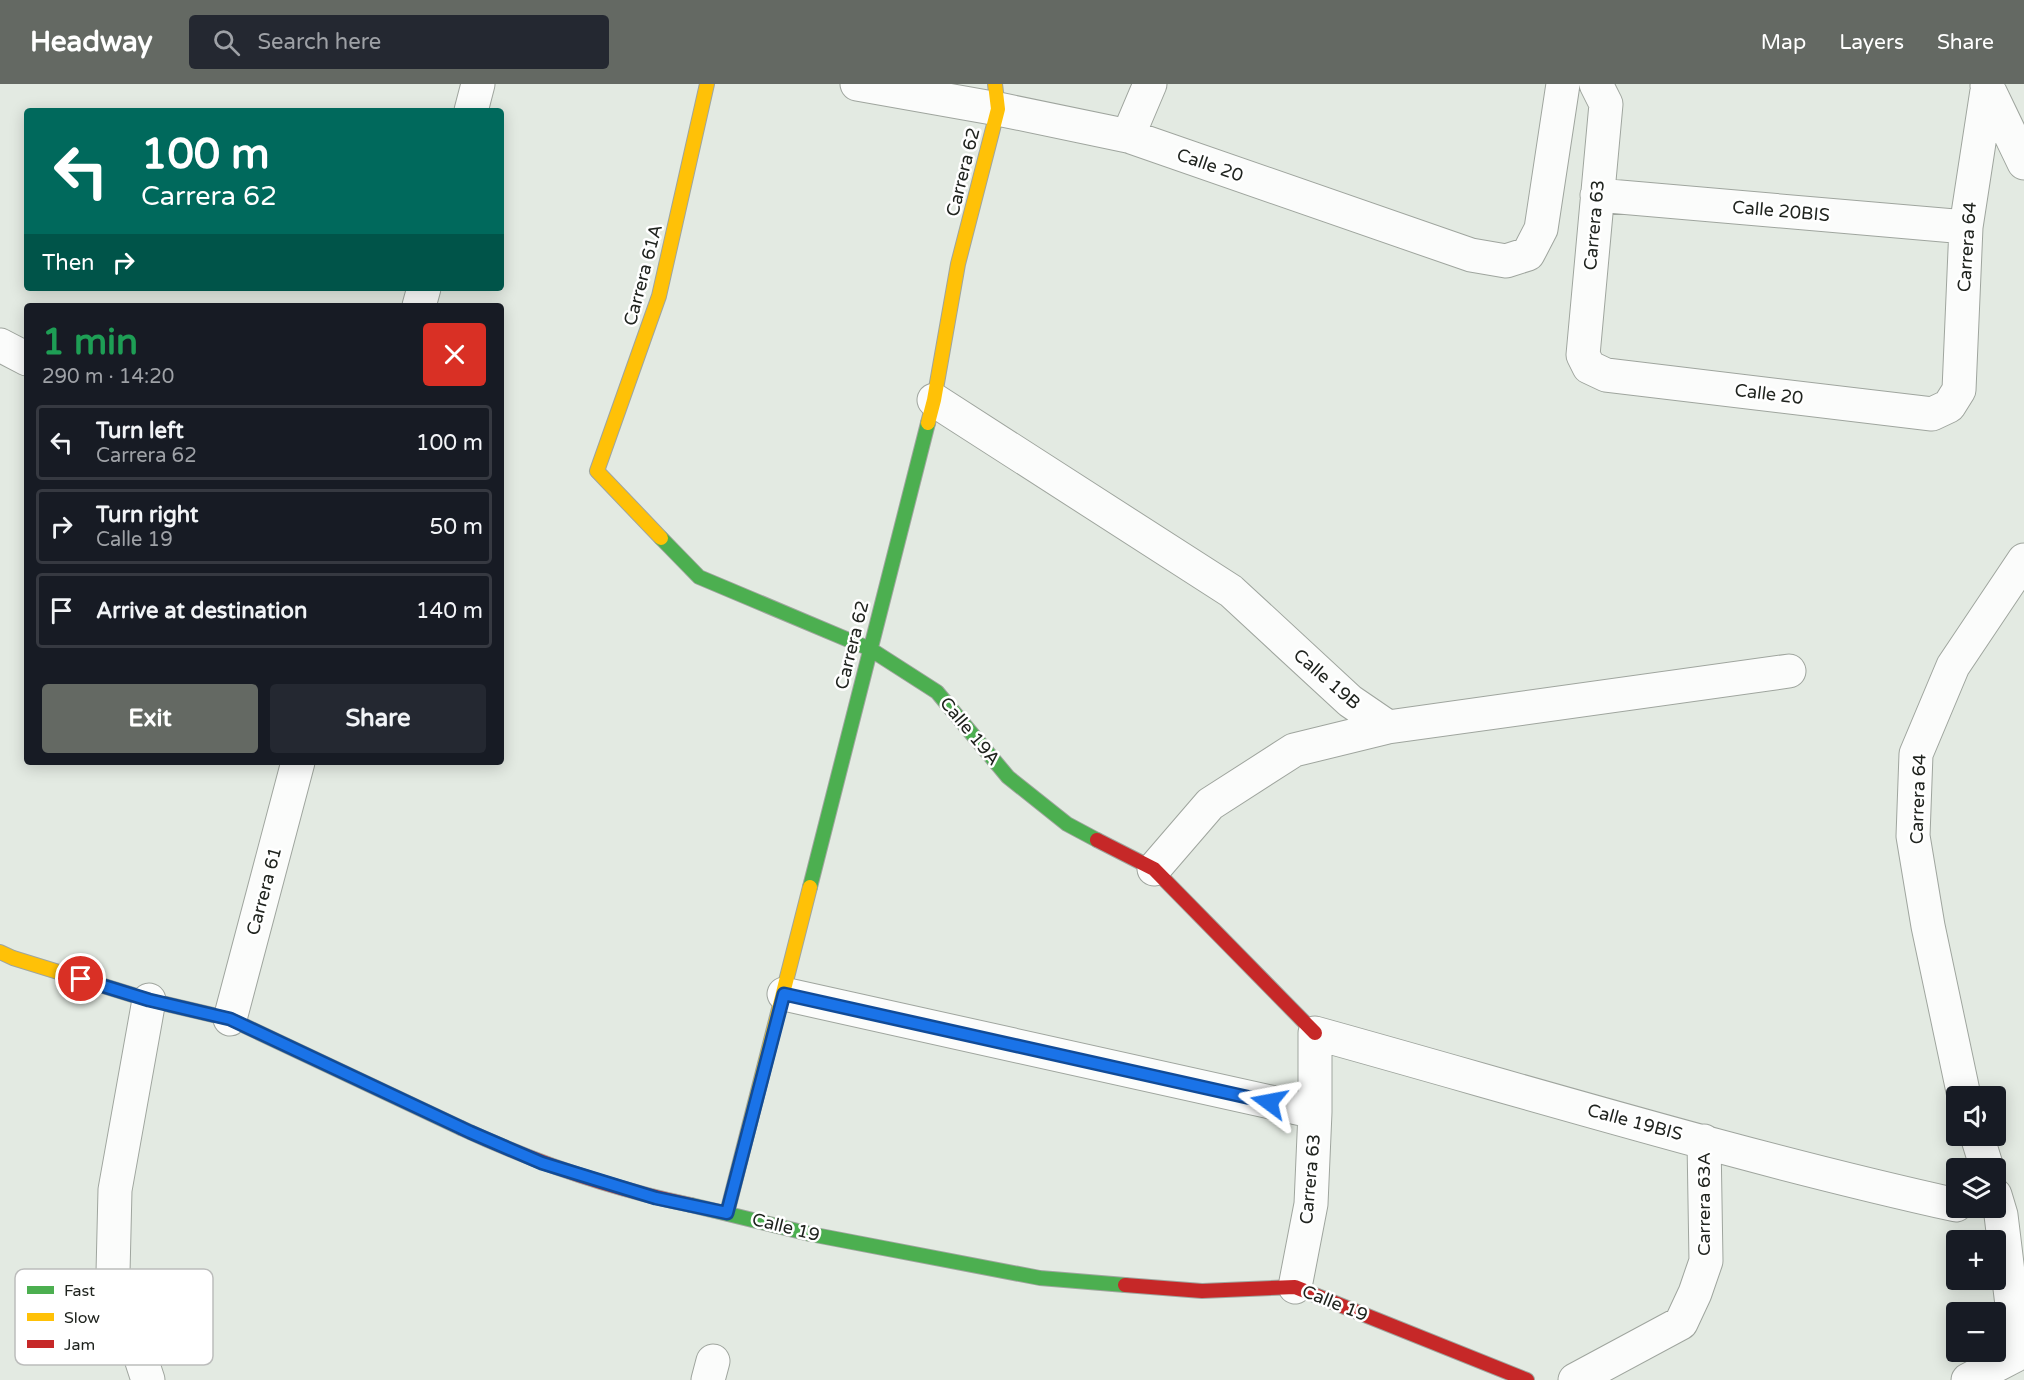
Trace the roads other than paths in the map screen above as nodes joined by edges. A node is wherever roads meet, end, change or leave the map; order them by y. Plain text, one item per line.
1 (478, 84) edge
2 (707, 84) edge
3 (857, 84) edge
4 (1150, 84) edge
5 (1563, 84) edge
6 (1596, 84) edge
7 (1988, 85) edge
8 (996, 96) edge
9 (472, 108) edge
10 (1128, 136) junction
11 (2024, 163) edge
12 (1597, 195) junction
13 (1966, 227) junction
14 (0, 345) edge
15 (24, 357) edge
16 (1589, 367) joint
17 (934, 400) junction
18 (1949, 406) joint
19 (597, 471) joint
20 (2024, 560) edge
21 (870, 649) junction
22 (1789, 670) dead end
23 (1388, 727) junction
24 (297, 765) edge
25 (1154, 869) junction
26 (0, 952) edge
27 (784, 994) junction
28 (149, 1000) junction
29 (230, 1019) junction
30 (1315, 1033) junction
31 (1963, 1086) edge
32 (1315, 1112) junction
33 (1704, 1141) junction
34 (1946, 1203) edge
35 (727, 1213) junction
36 (2000, 1218) edge
37 (113, 1269) edge
38 (1295, 1287) junction
39 (2021, 1351) edge
40 (143, 1365) edge
41 (148, 1380) edge
42 (1527, 1380) edge
43 (1575, 1380) edge
44 (1968, 1380) edge

1 - 9 street
2 - 19 street, Carrera 61A
3 - 8 street, Calle 20
4 - 10 street
5 - 10 street, Calle 20
6 - 12 street, Carrera 63
7 - 11 street, Carrera 64
7 - 13 street, Carrera 64
8 - 10 street, Calle 20
8 - 17 street, Carrera 62
12 - 13 street, Calle 20BIS
12 - 16 street, Carrera 63
13 - 18 street, Carrera 64
14 - 15 street
16 - 18 street, Calle 20
17 - 21 street, Carrera 62
17 - 23 street, Calle 19B
19 - 21 street, Calle 19A
20 - 31 street, Carrera 64
21 - 25 street, Calle 19A
21 - 27 street, Carrera 62
22 - 23 street
23 - 25 street
24 - 29 street, Carrera 61
25 - 30 street, Calle 19A
26 - 28 street, Calle 19
27 - 32 street
27 - 35 street, Carrera 62
28 - 29 street, Calle 19
28 - 37 street
29 - 35 street, Calle 19
30 - 32 street, Carrera 63
30 - 33 street, Calle 19BIS
32 - 38 street, Carrera 63
33 - 34 street, Calle 19BIS
33 - 43 street, Carrera 63A
35 - 38 street, Calle 19
36 - 39 street
38 - 42 street, Calle 19
39 - 44 street
40 - 41 street

